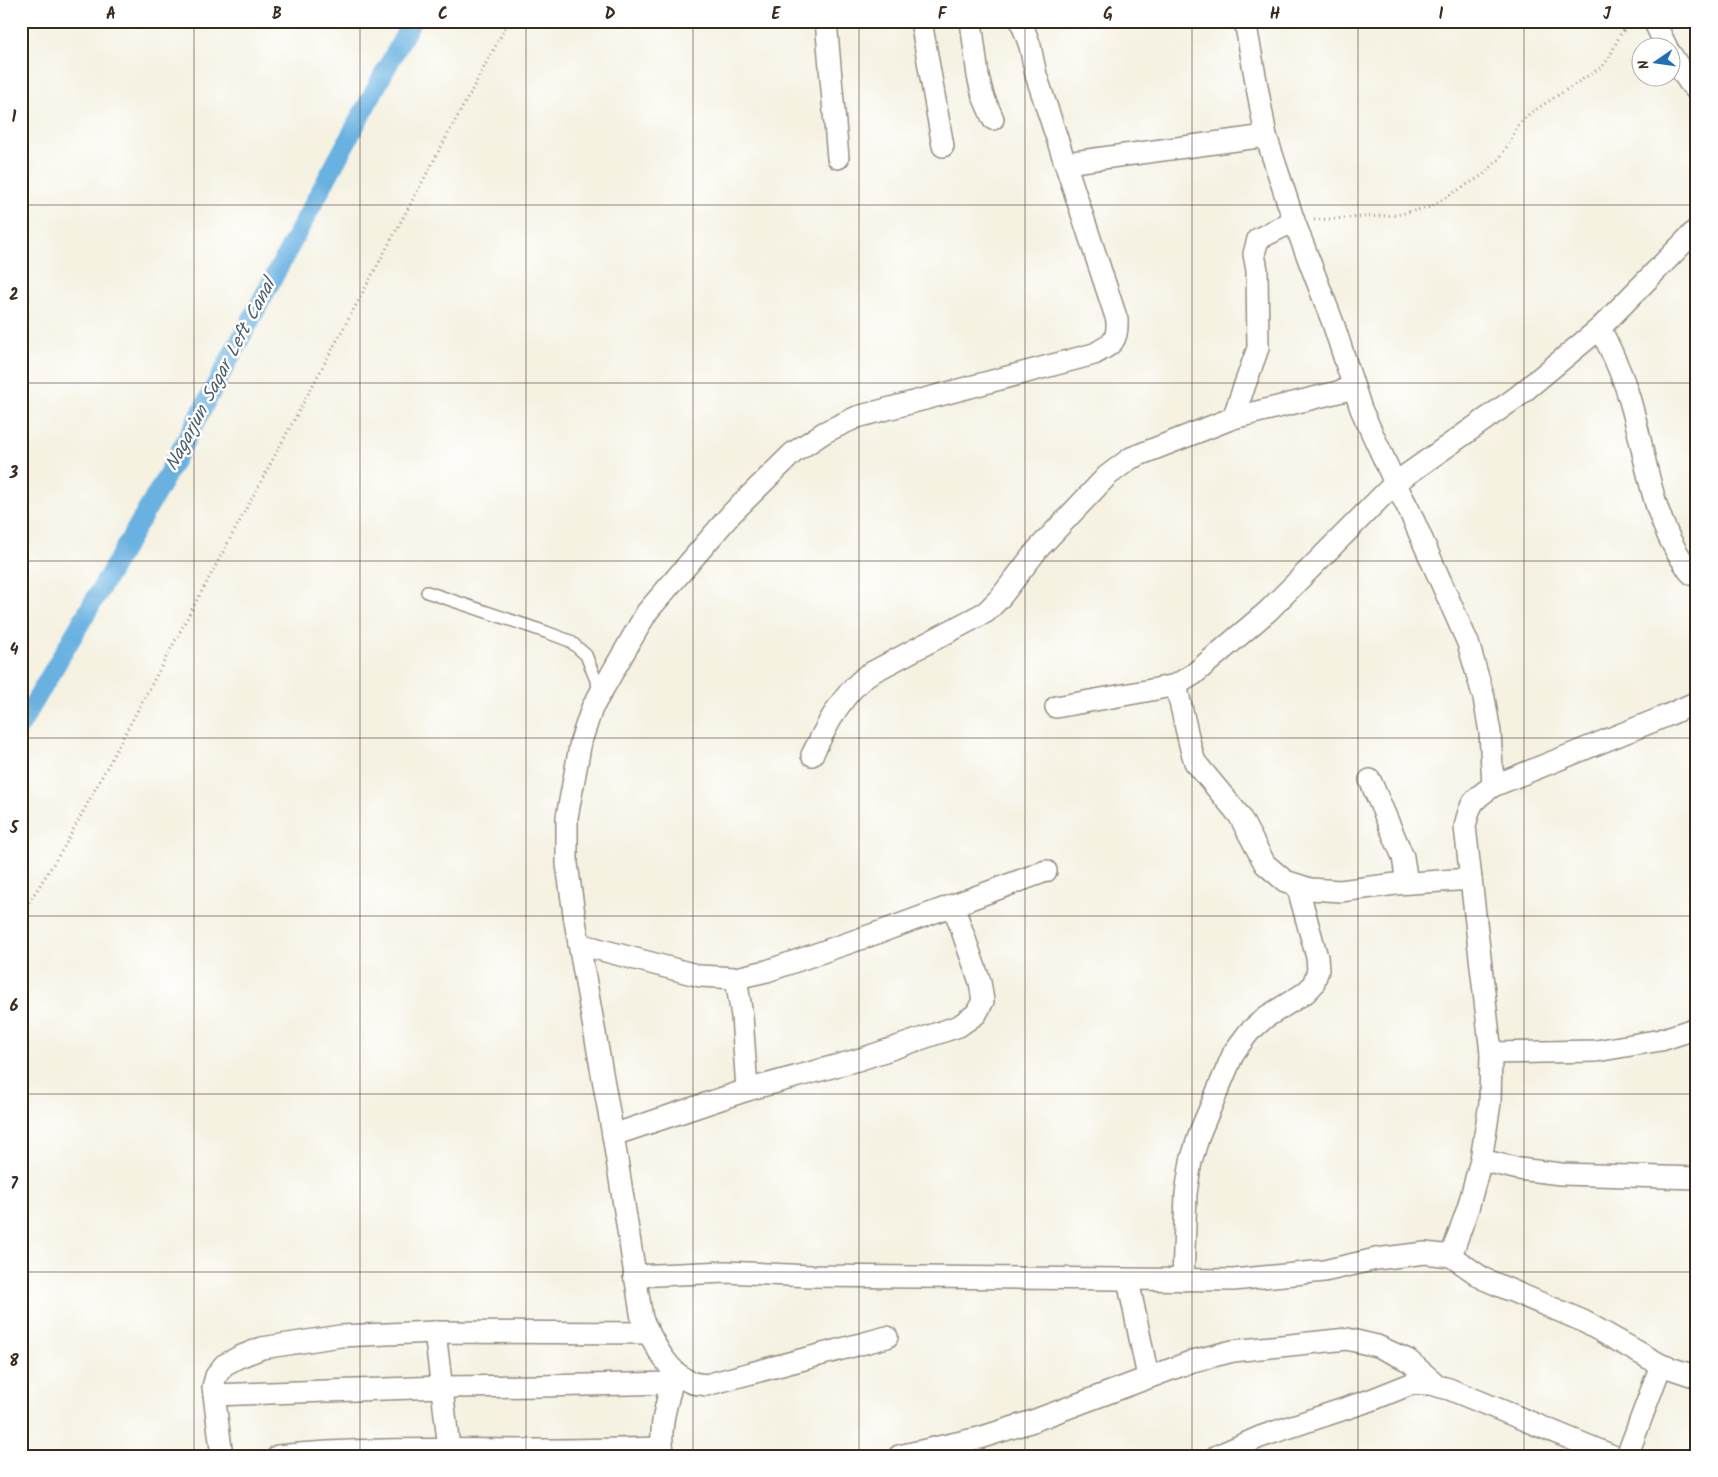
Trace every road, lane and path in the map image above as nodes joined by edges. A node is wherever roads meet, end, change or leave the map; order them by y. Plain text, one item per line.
1 (509, 21) edge
2 (826, 21) edge
3 (921, 21) edge
4 (971, 21) edge
5 (1021, 21) edge
6 (1244, 21) edge
7 (1630, 21) edge
8 (1654, 21) edge
9 (1662, 38) edge
10 (1680, 68) edge
11 (1697, 92) edge
12 (993, 119) dead end
13 (1266, 136) junction
14 (944, 146) dead end
15 (838, 158) dead end
16 (1066, 163) junction
17 (1294, 222) junction
18 (1697, 229) edge
19 (1600, 328) junction
20 (1354, 388) junction
21 (1233, 418) junction
22 (1395, 483) junction
23 (1697, 576) edge
24 (427, 592) dead end
25 (1176, 685) junction
26 (601, 693) junction
27 (1697, 702) edge
28 (1056, 707) dead end
29 (812, 755) dead end
30 (1370, 780) dead end
31 (1493, 786) junction
32 (1046, 871) dead end
33 (1471, 878) junction
34 (1406, 883) junction
35 (1297, 885) junction
36 (953, 905) junction
37 (21, 915) edge
38 (580, 944) junction
39 (736, 978) junction
40 (1697, 1028) edge
41 (1491, 1053) junction
42 (747, 1090) junction
43 (21, 1105) edge
44 (613, 1135) junction
45 (21, 1160) edge
46 (1481, 1160) junction
47 (1697, 1178) edge
48 (1451, 1256) junction
49 (634, 1276) junction
50 (1128, 1280) junction
51 (1183, 1280) junction
52 (434, 1332) junction
53 (649, 1334) junction
54 (887, 1337) dead end
55 (1661, 1365) junction
56 (1148, 1377) junction
57 (1697, 1377) edge
58 (673, 1378) junction
59 (442, 1386) junction
60 (1436, 1386) junction
61 (214, 1395) junction
62 (450, 1452) edge
63 (663, 1452) edge
64 (222, 1456) edge
65 (278, 1456) edge
66 (899, 1456) edge
67 (1217, 1456) edge
68 (1614, 1456) edge
69 (1627, 1456) edge

1 - 37 path
2 - 15 street
3 - 14 street
4 - 12 street
5 - 16 street
6 - 13 street
7 - 17 path
8 - 9 street
10 - 11 street
13 - 16 street
13 - 17 street
16 - 26 street
17 - 20 street
17 - 21 street
18 - 19 street
19 - 22 street
19 - 23 street
20 - 21 street
20 - 22 street
21 - 29 street
22 - 25 street
22 - 31 street
24 - 26 lane
25 - 28 street
25 - 35 street
26 - 38 street
27 - 31 street
30 - 34 street
31 - 33 street
32 - 36 street
33 - 34 street
33 - 41 street
34 - 35 street
35 - 51 street
36 - 39 street
36 - 42 street
38 - 39 street
38 - 44 street
39 - 42 street
40 - 41 street
41 - 46 street
42 - 44 street
43 - 45 path
44 - 49 street
46 - 47 street
46 - 48 street
48 - 51 street
48 - 55 street
49 - 50 street
49 - 53 street
50 - 51 street
50 - 56 street
52 - 53 street
52 - 59 street
52 - 61 street
53 - 58 street
54 - 58 street
55 - 57 street
55 - 69 street
56 - 60 street
56 - 66 street
58 - 59 street
58 - 63 street
59 - 61 street
59 - 62 street
60 - 67 street
60 - 68 street
61 - 64 street
62 - 63 street
62 - 65 street

